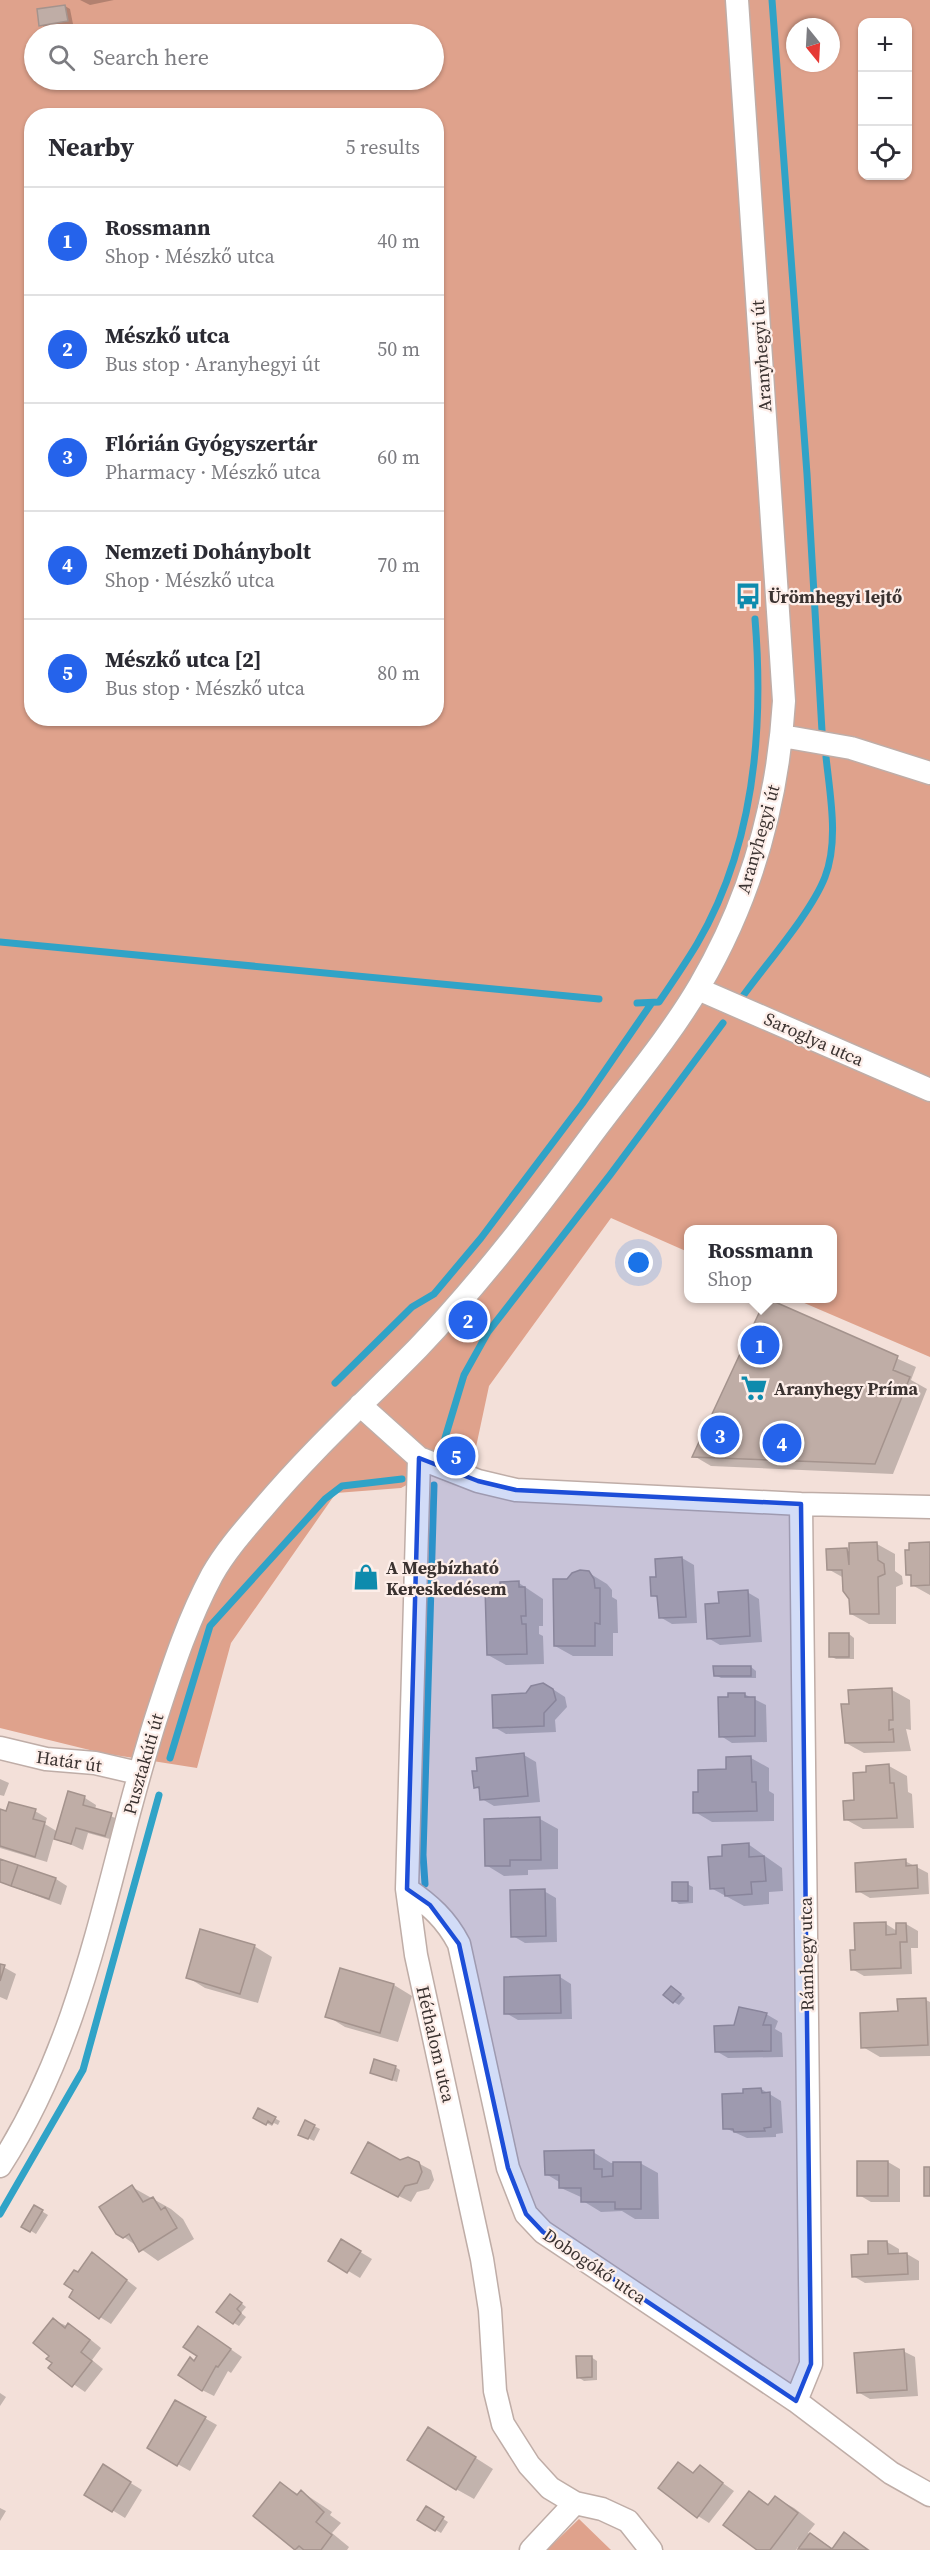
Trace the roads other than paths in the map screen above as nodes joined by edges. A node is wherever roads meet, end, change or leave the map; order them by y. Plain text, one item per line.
1 (737, 0) edge
2 (782, 736) junction
3 (930, 773) edge
4 (698, 989) junction
5 (930, 1090) edge
6 (360, 1405) junction
7 (419, 1458) junction
8 (801, 1504) junction
9 (930, 1507) edge
10 (0, 1748) edge
11 (138, 1773) junction
12 (407, 1889) junction
13 (0, 2166) edge
14 (796, 2401) junction
15 (930, 2495) edge
16 (575, 2503) junction
17 (531, 2550) edge
18 (651, 2550) edge

1 - 2 street, Aranyhegyi út
2 - 3 street
2 - 4 street, Aranyhegyi út
4 - 5 street, Saroglya utca
4 - 6 street, Aranyhegyi út
6 - 7 street
6 - 11 street, Pusztakúti út
7 - 8 street
7 - 12 street, Héthalom utca
8 - 9 street
8 - 14 street, Rámhegy utca
10 - 11 street, Határ út
11 - 13 street, Pusztakúti út
12 - 14 street, Dobogókő utca
12 - 16 street, Héthalom utca
14 - 15 street, Dobogókő utca
16 - 17 street
16 - 18 street, Héthalom utca

